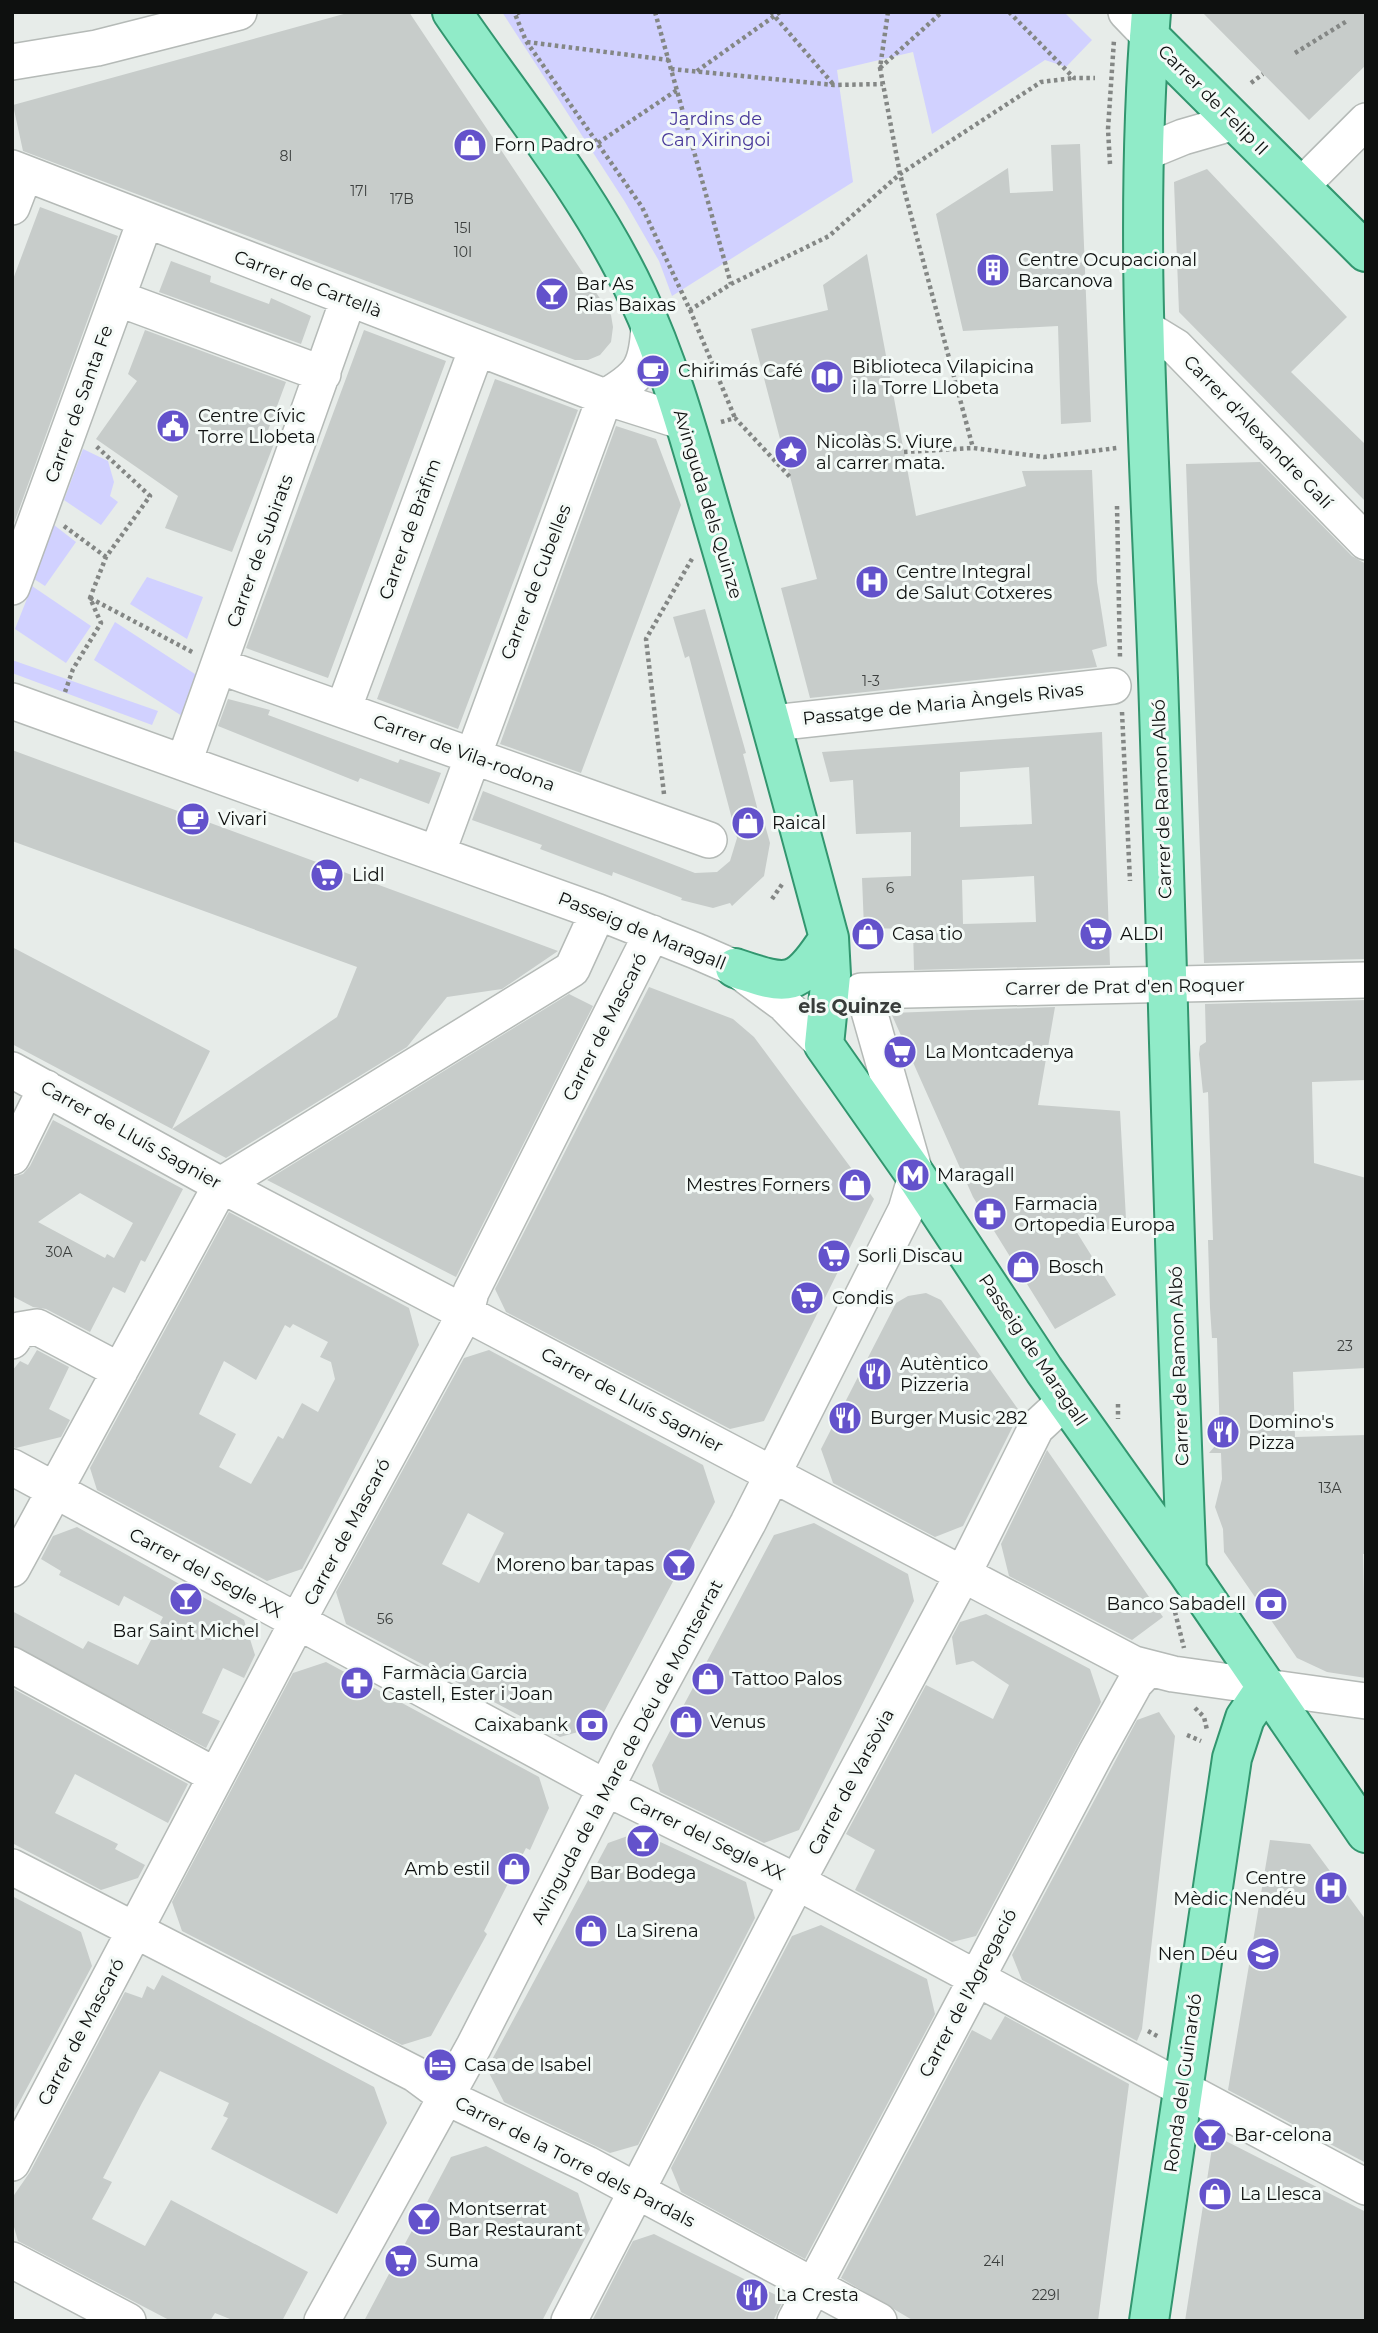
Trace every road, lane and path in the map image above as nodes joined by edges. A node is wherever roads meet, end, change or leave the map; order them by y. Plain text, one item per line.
1 (239, 12) edge
2 (452, 12) edge
3 (520, 12) edge
4 (655, 12) edge
5 (780, 12) edge
6 (888, 12) edge
7 (942, 12) edge
8 (1009, 12) edge
9 (772, 14) edge
10 (1142, 20) edge
11 (1347, 21) dead end
12 (526, 41) junction
13 (1295, 54) dead end
14 (668, 60) junction
15 (12, 62) edge
16 (880, 68) junction
17 (671, 69) junction
18 (696, 71) junction
19 (1263, 74) dead end
20 (1074, 78) junction
21 (1094, 78) dead end
22 (1251, 83) dead end
23 (883, 84) junction
24 (834, 85) junction
25 (677, 90) junction
26 (1366, 121) edge
27 (1235, 122) junction
28 (598, 143) junction
29 (1144, 153) junction
30 (19, 170) edge
31 (901, 174) junction
32 (1300, 187) junction
33 (12, 207) edge
34 (145, 221) junction
35 (1366, 252) edge
36 (731, 284) junction
37 (117, 298) junction
38 (348, 300) junction
39 (691, 310) junction
40 (649, 325) junction
41 (1145, 328) junction
42 (477, 348) junction
43 (323, 374) junction
44 (605, 397) junction
45 (735, 418) junction
46 (72, 422) junction
47 (684, 422) junction
48 (722, 422) dead end
49 (973, 448) junction
50 (1117, 448) dead end
51 (904, 452) dead end
52 (790, 477) dead end
53 (40, 510) junction
54 (1366, 542) edge
55 (699, 547) dead end
56 (106, 557) junction
57 (13, 584) edge
58 (90, 598) junction
59 (219, 666) junction
60 (1113, 686) dead end
61 (65, 693) dead end
62 (12, 701) edge
63 (343, 710) junction
64 (773, 723) junction
65 (471, 756) junction
66 (184, 762) junction
67 (668, 825) junction
68 (709, 840) dead end
69 (437, 853) junction
70 (787, 877) dead end
71 (772, 899) dead end
72 (598, 912) junction
73 (652, 933) junction
74 (830, 956) junction
75 (735, 968) junction
76 (1366, 980) edge
77 (1168, 986) junction
78 (884, 993) junction
79 (824, 1045) junction
80 (12, 1070) edge
81 (46, 1088) junction
82 (12, 1157) edge
83 (916, 1176) junction
84 (221, 1185) junction
85 (466, 1312) junction
86 (12, 1341) edge
87 (120, 1371) junction
88 (1065, 1401) junction
89 (1118, 1404) dead end
90 (1118, 1419) dead end
91 (12, 1467) edge
92 (772, 1476) junction
93 (54, 1491) junction
94 (12, 1569) edge
95 (962, 1576) junction
96 (1180, 1585) junction
97 (299, 1622) junction
98 (1183, 1642) dead end
99 (12, 1665) edge
100 (1147, 1670) junction
101 (1266, 1687) junction
102 (1366, 1701) edge
103 (1195, 1708) dead end
104 (1187, 1735) dead end
105 (1207, 1736) dead end
106 (1201, 1741) dead end
107 (216, 1776) junction
108 (608, 1789) junction
109 (1366, 1833) edge
110 (12, 1867) edge
111 (797, 1882) junction
112 (134, 1931) junction
113 (976, 1978) junction
114 (1148, 2031) dead end
115 (1159, 2036) dead end
116 (1182, 2088) junction
117 (446, 2097) junction
118 (12, 2163) edge
119 (1366, 2187) edge
120 (636, 2190) junction
121 (12, 2260) edge
122 (813, 2286) junction
123 (128, 2321) edge
124 (322, 2321) edge
125 (569, 2321) edge
126 (794, 2321) edge
127 (879, 2321) edge
128 (1149, 2321) edge

1 - 15 street
2 - 40 main road, Avinguda dels Quinze
3 - 12 path
4 - 14 path
5 - 9 path
6 - 16 path
7 - 16 path
8 - 20 path
9 - 18 path
9 - 24 path
10 - 27 main road, Carrer de Felip II
10 - 29 main road, Carrer de Ramon Albó
11 - 13 path
12 - 14 path
12 - 28 path
14 - 17 path
16 - 23 path
17 - 18 path
17 - 25 path
18 - 24 path
19 - 22 path
20 - 21 path
20 - 31 path
23 - 24 path
23 - 31 path
25 - 28 path
25 - 36 path
26 - 32 street
27 - 29 street
27 - 32 main road, Carrer de Felip II
28 - 39 path
29 - 41 main road, Carrer de Ramon Albó
30 - 33 street
30 - 34 street, Carrer de Cartellà
31 - 36 path
31 - 49 path
32 - 35 main road, Carrer de Felip II
34 - 37 street, Carrer de Santa Fe
34 - 38 street, Carrer de Cartellà
36 - 39 path
37 - 43 street
37 - 46 street, Carrer de Santa Fe
38 - 42 street, Carrer de Cartellà
38 - 43 street, Carrer de Subirats
39 - 45 path
40 - 44 street
40 - 47 main road, Avinguda dels Quinze
41 - 54 street, Carrer d'Alexandre Galí
41 - 77 main road, Carrer de Ramon Albó
42 - 44 street, Carrer de Cartellà
42 - 63 street, Carrer de Bràfim
43 - 59 street, Carrer de Subirats
44 - 47 street, Carrer de Cartellà
44 - 65 street, Carrer de Cubelles
45 - 48 path
45 - 52 path
46 - 53 street, Carrer de Santa Fe
46 - 56 path
47 - 64 main road, Avinguda dels Quinze
49 - 50 path
49 - 51 path
53 - 56 path
53 - 57 street, Carrer de Santa Fe
55 - 67 path
56 - 58 path
58 - 59 path
58 - 61 path
59 - 63 street, Carrer de Vila-rodona
59 - 66 street, Carrer de Subirats
60 - 64 street, Passatge de Maria Àngels Rivas
62 - 66 street, Passeig de Maragall
63 - 65 street, Carrer de Vila-rodona
64 - 74 main road, Avinguda dels Quinze
65 - 67 street, Carrer de Vila-rodona
65 - 69 street, Carrer de Cubelles
66 - 69 street, Passeig de Maragall
67 - 68 street, Carrer de Vila-rodona
69 - 72 street, Passeig de Maragall
70 - 71 path
72 - 73 street, Passeig de Maragall
72 - 84 street
73 - 75 street, Passeig de Maragall
73 - 85 street, Carrer de Mascaró
74 - 75 main road
74 - 78 street, Carrer de Prat d'en Roquer
74 - 79 main road, Avinguda dels Quinze
75 - 79 street, Passeig de Maragall
76 - 77 street, Carrer de Prat d'en Roquer
77 - 78 street, Carrer de Prat d'en Roquer
77 - 96 main road, Carrer de Ramon Albó
78 - 83 street
79 - 83 main road, Passeig de Maragall
80 - 81 street, Carrer de Lluís Sagnier
81 - 82 street
81 - 84 street, Carrer de Lluís Sagnier
83 - 88 main road, Passeig de Maragall
83 - 92 street, Avinguda de la Mare de Déu de Montserrat
84 - 85 street, Carrer de Lluís Sagnier
84 - 87 street
85 - 92 street, Carrer de Lluís Sagnier
85 - 97 street, Carrer de Mascaró
86 - 87 street
87 - 93 street
88 - 95 street, Carrer de Varsòvia
88 - 96 main road, Passeig de Maragall
89 - 90 path
91 - 93 street, Carrer del Segle XX
92 - 95 street, Carrer de Lluís Sagnier
92 - 108 street, Avinguda de la Mare de Déu de Montserrat
93 - 94 street
93 - 97 street, Carrer del Segle XX
95 - 100 street, Carrer de Lluís Sagnier
95 - 111 street, Carrer de Varsòvia
96 - 98 path
96 - 101 main road, Passeig de Maragall
97 - 107 street, Carrer de Mascaró
97 - 108 street, Carrer del Segle XX
99 - 107 street
100 - 101 street, Carrer de Lluís Sagnier
100 - 113 street, Carrer de l'Agregació
101 - 102 street, Carrer de Lluís Sagnier
101 - 109 main road, Passeig de Maragall
101 - 116 main road, Ronda del Guinardó
103 - 105 path
104 - 106 path
107 - 112 street, Carrer de Mascaró
108 - 111 street, Carrer del Segle XX
108 - 117 street, Avinguda de la Mare de Déu de Montserrat
110 - 112 street, Carrer de la Torre dels Pardals
111 - 113 street, Carrer del Segle XX
111 - 120 street, Carrer de Varsòvia
112 - 117 street, Carrer de la Torre dels Pardals
112 - 118 street, Carrer de Mascaró
113 - 116 street, Carrer del Segle XX
113 - 122 street, Carrer de l'Agregació
114 - 115 path, Ronda del Guinardó
116 - 119 street, Carrer del Segle XX
116 - 128 main road, Ronda del Guinardó
117 - 120 street, Carrer de la Torre dels Pardals
117 - 124 street, Avinguda de la Mare de Déu de Montserrat
120 - 122 street, Carrer de la Torre dels Pardals
120 - 125 street, Carrer de Varsòvia
121 - 123 street
122 - 126 street, Carrer de l'Agregació
122 - 127 street, Carrer de la Torre dels Pardals

